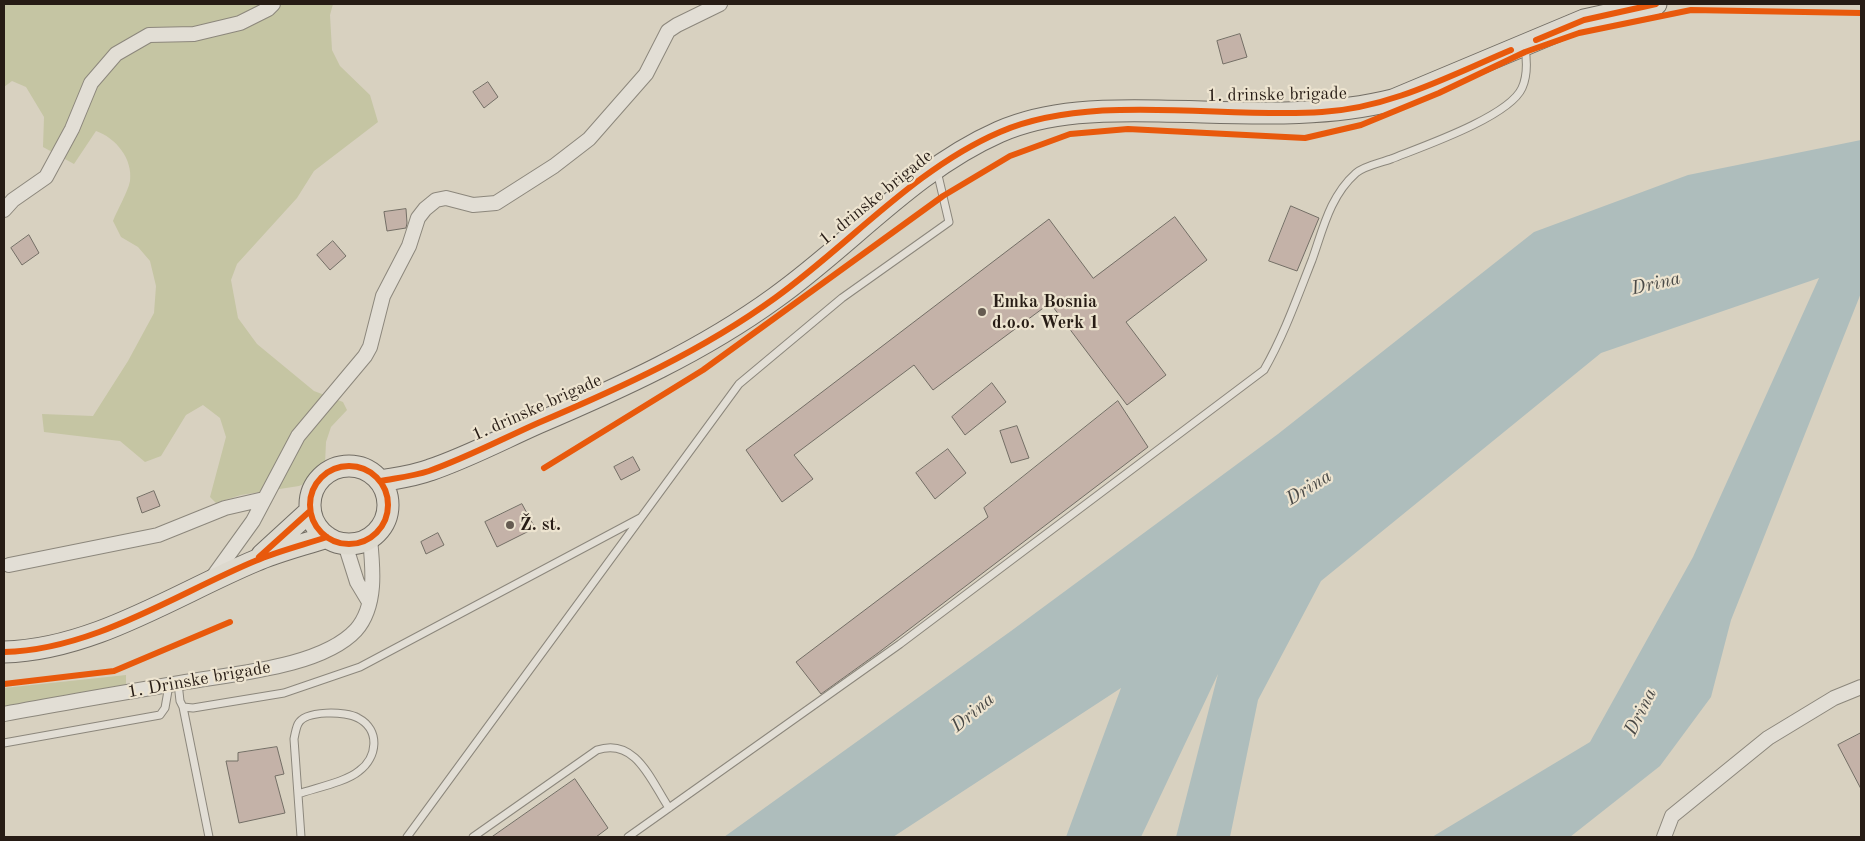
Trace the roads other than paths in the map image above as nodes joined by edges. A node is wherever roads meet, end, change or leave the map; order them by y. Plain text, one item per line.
1 (273, 4) edge
2 (720, 4) edge
3 (1656, 4) edge
4 (1524, 45) junction
5 (936, 168) junction
6 (4, 210) edge
7 (429, 471) junction
8 (381, 481) junction
9 (264, 499) junction
10 (388, 506) junction
11 (310, 511) junction
12 (642, 517) junction
13 (370, 539) junction
14 (336, 541) junction
15 (256, 560) junction
16 (9, 565) dead end
17 (207, 584) junction
18 (369, 602) junction
19 (4, 652) edge
20 (174, 684) junction
21 (1861, 687) edge
22 (183, 707) junction
23 (4, 714) edge
24 (4, 743) edge
25 (298, 794) junction
26 (669, 808) junction
27 (209, 837) edge
28 (301, 837) edge
29 (407, 837) edge
30 (473, 837) edge
31 (628, 837) edge
32 (1664, 837) edge

1 - 6 street
2 - 9 street
3 - 4 main road, 1. drinske brigade
4 - 5 main road, 1. drinske brigade
4 - 26 lane
5 - 7 main road, 1. drinske brigade
5 - 12 lane
7 - 8 main road
7 - 10 main road
8 - 10 main road
8 - 11 main road
9 - 16 street
9 - 17 street
10 - 13 main road
11 - 14 main road
11 - 15 main road
12 - 22 lane
12 - 29 lane
13 - 14 main road
13 - 18 street, 1. Drinske brigade
14 - 15 main road
14 - 18 street
15 - 17 main road
17 - 19 main road
18 - 20 street, 1. Drinske brigade
20 - 22 lane
20 - 23 street, 1. Drinske brigade
20 - 24 lane
21 - 32 street
22 - 27 lane
25 - 25 lane
25 - 28 lane
26 - 30 lane
26 - 31 lane

